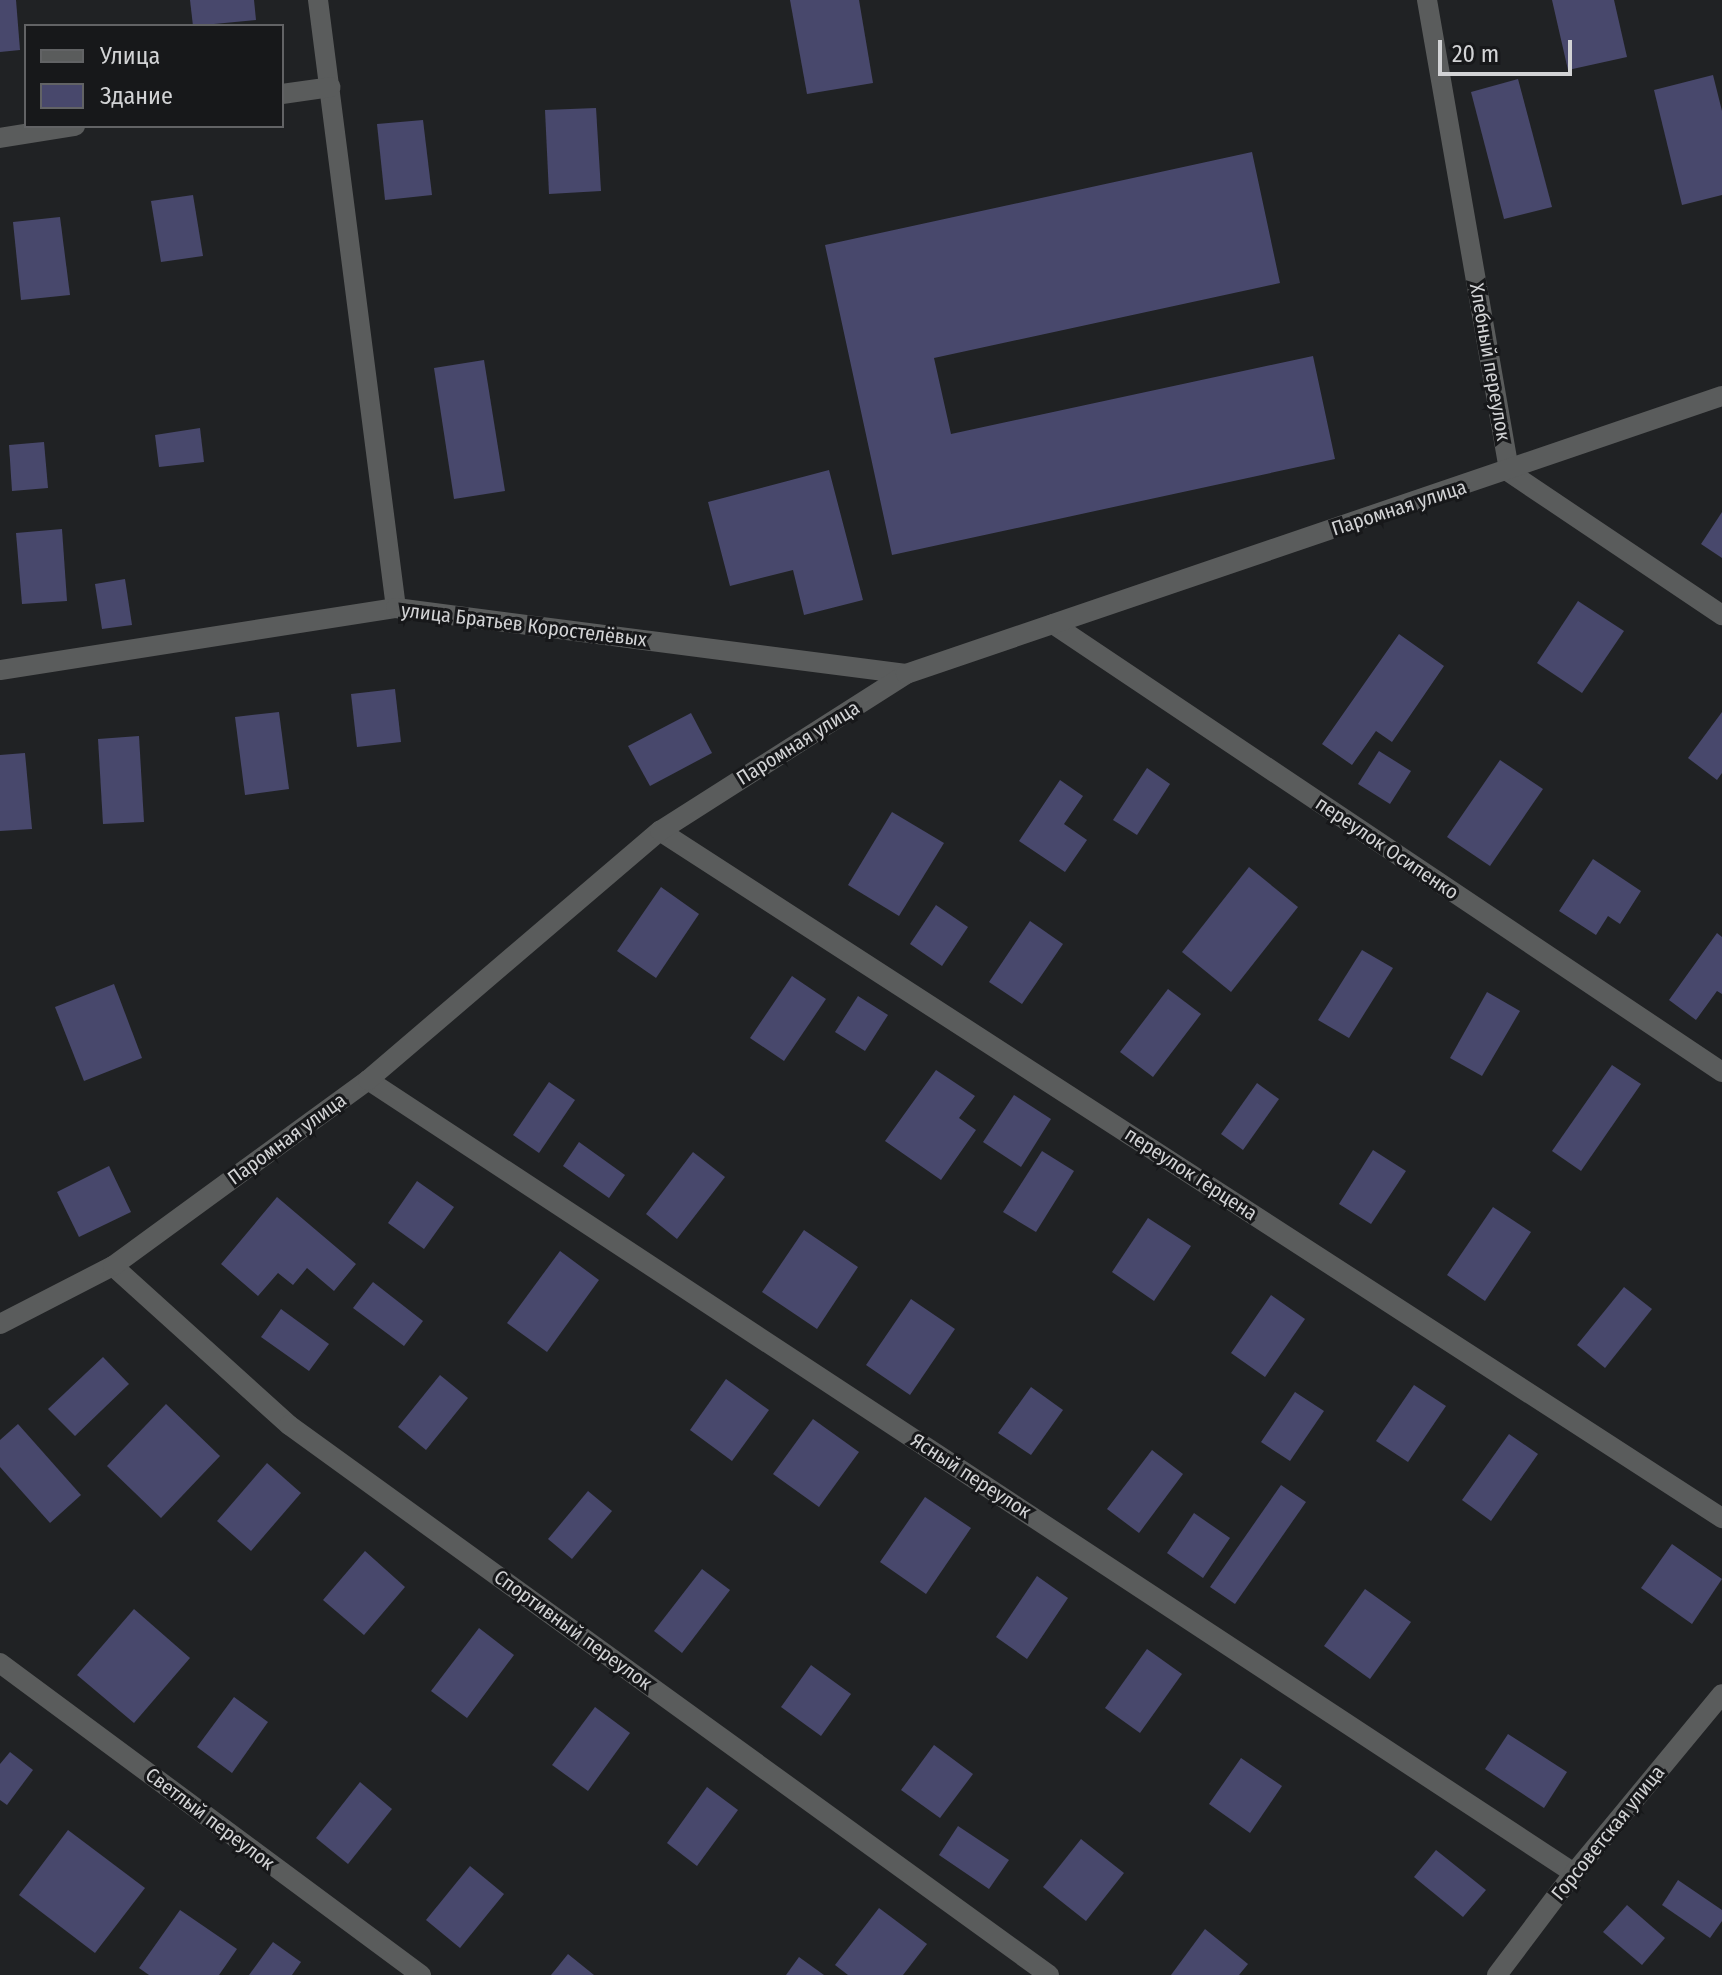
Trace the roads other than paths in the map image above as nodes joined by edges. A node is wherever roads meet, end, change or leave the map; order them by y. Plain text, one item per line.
1 (318, 0) edge
2 (1427, 0) edge
3 (331, 87) junction
4 (284, 94) edge
5 (62, 128) edge
6 (0, 138) edge
7 (1722, 396) edge
8 (1509, 472) junction
9 (396, 608) junction
10 (1722, 615) edge
11 (1053, 624) junction
12 (0, 670) edge
13 (906, 674) junction
14 (660, 831) junction
15 (1722, 1072) edge
16 (368, 1080) junction
17 (113, 1266) junction
18 (0, 1324) edge
19 (1722, 1518) edge
20 (0, 1663) edge
21 (1722, 1694) edge
22 (1574, 1873) junction
23 (421, 1975) edge
24 (1049, 1975) edge
25 (1497, 1975) edge

1 - 3 street
2 - 8 street, Хлебный переулок
3 - 4 street
3 - 9 street
5 - 6 street
7 - 8 street, Паромная улица
8 - 10 street
8 - 11 street, Паромная улица
9 - 12 street, улица Братьев Коростелёвых
9 - 13 street, улица Братьев Коростелёвых
11 - 13 street, Паромная улица
11 - 15 street, переулок Осипенко
13 - 14 street, Паромная улица
14 - 16 street, Паромная улица
14 - 19 street, переулок Герцена
16 - 17 street, Паромная улица
16 - 22 street, Ясный переулок
17 - 18 street, Паромная улица
17 - 24 street, Спортивный переулок
20 - 23 street, Светлый переулок
21 - 22 street, Горсоветская улица
22 - 25 street, Горсоветская улица

